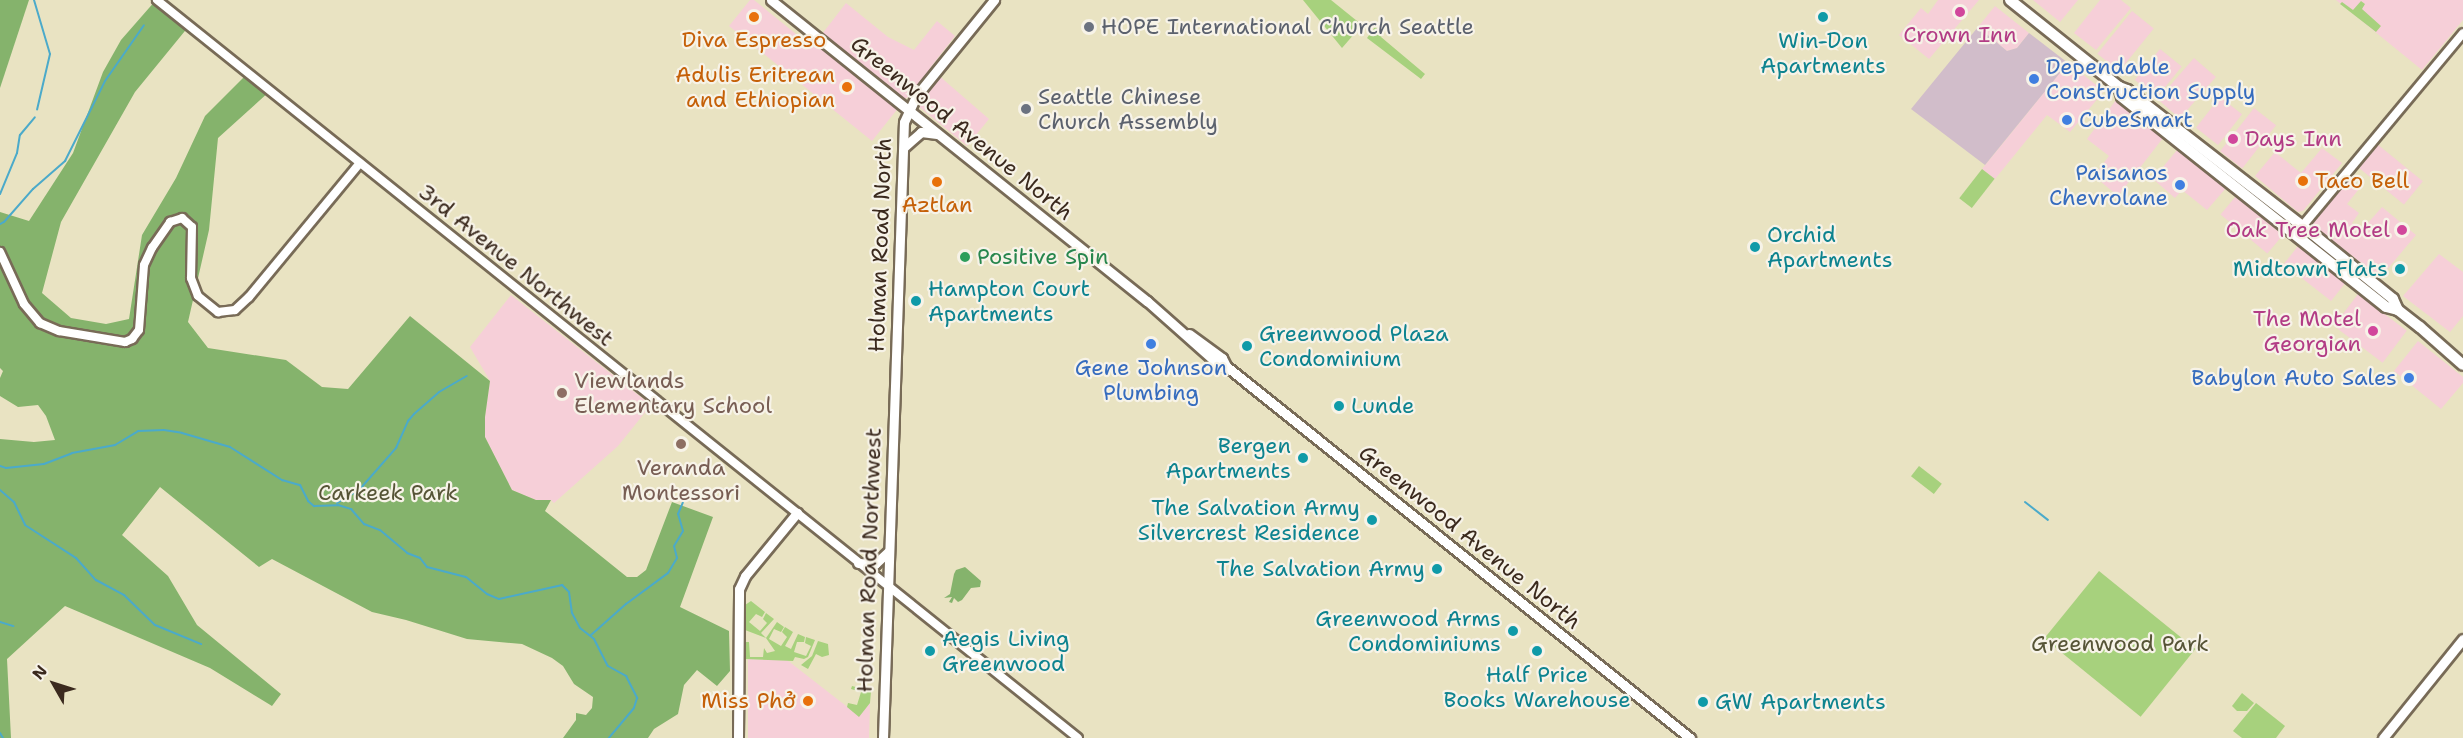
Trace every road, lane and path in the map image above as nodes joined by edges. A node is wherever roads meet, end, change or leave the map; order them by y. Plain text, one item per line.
1 (157, 0) edge
2 (771, 0) edge
3 (994, 0) edge
4 (2010, 0) edge
5 (2463, 33) edge
6 (2119, 87) junction
7 (908, 109) junction
8 (940, 135) junction
9 (903, 148) junction
10 (2201, 159) junction
11 (360, 164) junction
12 (2228, 167) junction
13 (2302, 225) junction
14 (2295, 234) junction
15 (0, 252) edge
16 (2398, 310) junction
17 (2463, 363) edge
18 (894, 383) joint
19 (797, 513) junction
20 (889, 551) junction
21 (858, 563) junction
22 (887, 587) junction
23 (2463, 639) edge
24 (738, 738) edge
25 (883, 738) edge
26 (1078, 738) edge
27 (1690, 738) edge
28 (2383, 738) edge

1 - 11 street, 3rd Avenue Northwest
2 - 7 main road, Greenwood Avenue North
3 - 7 main road
4 - 6 highway
5 - 13 street
6 - 10 highway
6 - 12 highway
7 - 8 main road, Greenwood Avenue North
7 - 9 main road, Holman Road North
8 - 9 main road
8 - 27 main road, Greenwood Avenue North
9 - 18 main road, Holman Road North
10 - 12 highway
10 - 14 highway
11 - 15 street
11 - 19 street, 3rd Avenue Northwest
12 - 13 highway
13 - 14 street
13 - 16 highway
14 - 16 highway
16 - 17 highway
18 - 20 main road, Holman Road Northwest
19 - 21 street, 3rd Avenue Northwest
19 - 24 main road
20 - 21 main road
20 - 22 main road, Holman Road Northwest
21 - 22 street, 3rd Avenue Northwest
22 - 25 main road, Holman Road Northwest
22 - 26 street, 3rd Avenue Northwest
23 - 28 main road

